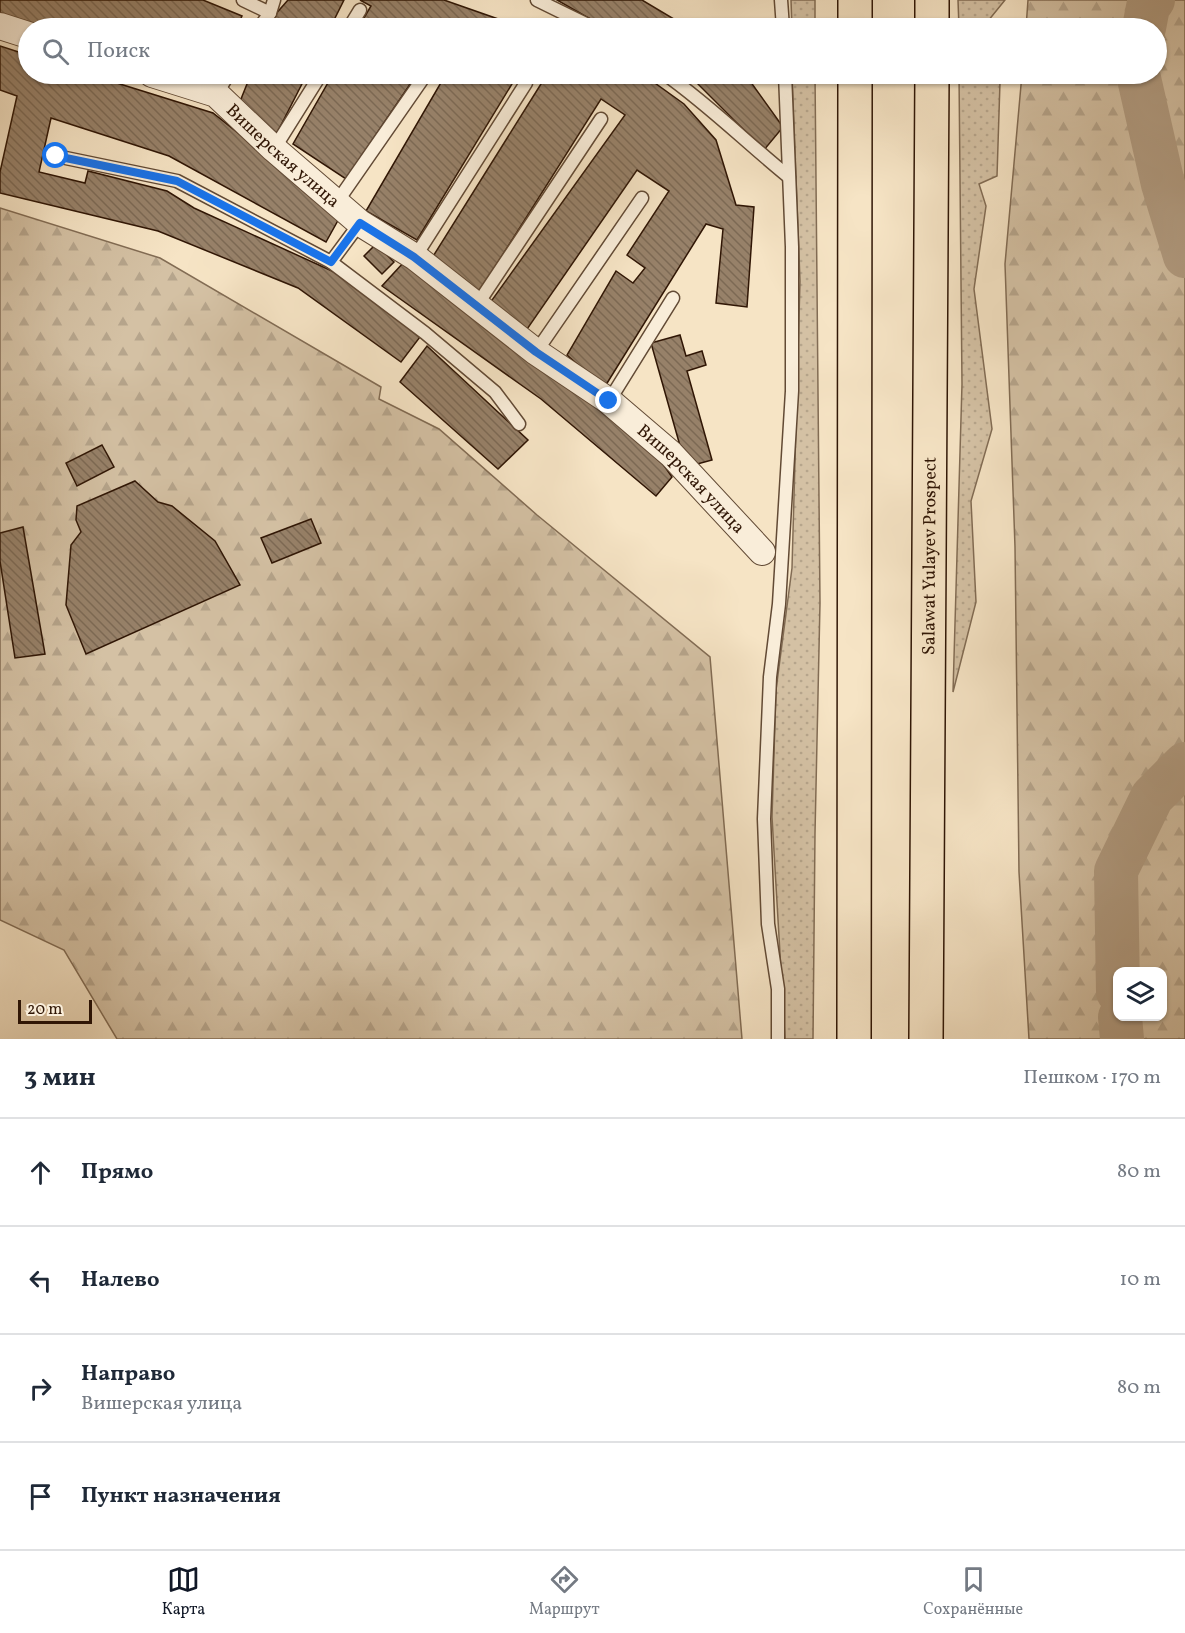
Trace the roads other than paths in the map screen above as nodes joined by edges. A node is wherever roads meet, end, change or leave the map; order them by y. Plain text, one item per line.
1 (243, 0) edge
2 (537, 0) edge
3 (781, 0) edge
4 (855, 0) edge
5 (932, 0) edge
6 (272, 6) edge
7 (360, 10) dead end
8 (355, 18) edge
9 (574, 18) edge
10 (782, 18) edge
11 (855, 18) edge
12 (932, 18) edge
13 (0, 26) edge
14 (18, 32) edge
15 (223, 84) edge
16 (315, 84) edge
17 (419, 84) edge
18 (525, 84) edge
19 (679, 84) edge
20 (785, 84) edge
21 (855, 84) edge
22 (932, 84) edge
23 (601, 119) dead end
24 (274, 149) junction
25 (56, 156) dead end
26 (789, 177) junction
27 (642, 198) dead end
28 (337, 202) junction
29 (360, 223) junction
30 (414, 257) junction
31 (331, 262) junction
32 (673, 298) dead end
33 (477, 305) junction
34 (536, 352) junction
35 (609, 401) junction
36 (519, 424) dead end
37 (762, 552) dead end
38 (778, 1039) edge
39 (854, 1039) edge
40 (926, 1039) edge

1 - 6 lane
2 - 9 lane
3 - 10 lane
4 - 11 main road
5 - 12 main road
7 - 8 lane
13 - 14 street
15 - 24 street, Вишерская улица
16 - 24 lane
17 - 28 lane
18 - 30 lane
19 - 26 lane
20 - 26 lane
21 - 39 main road
22 - 40 main road, Salawat Yulayev Prospect
23 - 33 lane
24 - 28 street, Вишерская улица
25 - 31 lane
26 - 38 lane
27 - 34 lane
28 - 29 street, Вишерская улица
29 - 30 street, Вишерская улица
29 - 31 lane
30 - 33 street, Вишерская улица
31 - 36 lane
32 - 35 lane
33 - 34 street, Вишерская улица
34 - 35 street, Вишерская улица
35 - 37 street, Вишерская улица

